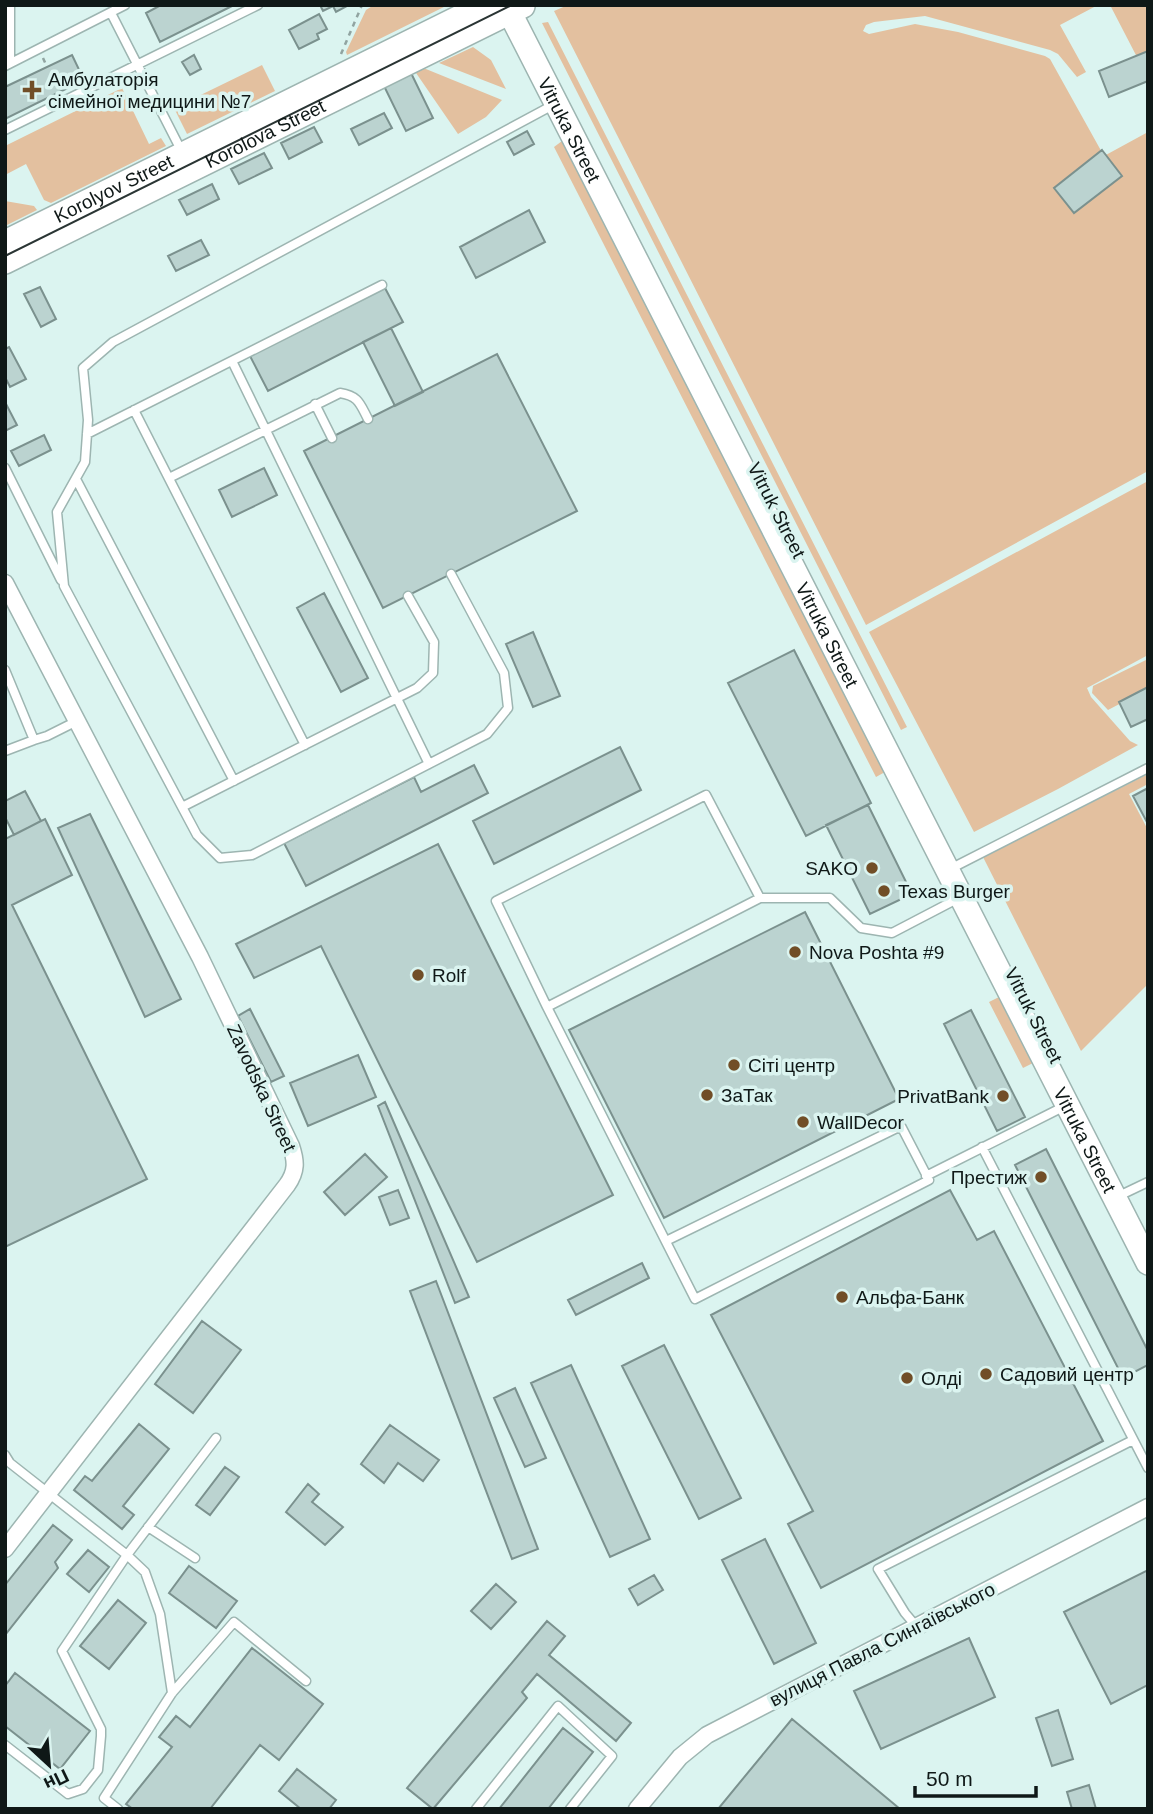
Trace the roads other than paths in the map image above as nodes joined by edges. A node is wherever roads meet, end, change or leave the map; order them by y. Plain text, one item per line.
1 (10, 5) edge
2 (258, 5) edge
3 (484, 5) edge
4 (124, 6) edge
5 (516, 7) edge
6 (111, 13) junction
7 (8, 64) edge
8 (138, 65) junction
9 (558, 102) junction
10 (5, 130) edge
11 (187, 162) junction
12 (5, 242) edge
13 (5, 262) edge
14 (383, 285) dead end
15 (232, 361) junction
16 (315, 404) junction
17 (134, 410) junction
18 (368, 419) dead end
19 (265, 429) junction
20 (87, 434) junction
21 (332, 438) dead end
22 (5, 468) edge
23 (169, 478) junction
24 (76, 479) junction
25 (451, 574) dead end
26 (5, 583) edge
27 (64, 586) junction
28 (408, 596) dead end
29 (5, 670) edge
30 (397, 698) junction
31 (77, 721) junction
32 (34, 740) junction
33 (305, 745) junction
34 (5, 751) edge
35 (429, 764) junction
36 (1148, 768) edge
37 (234, 781) junction
38 (182, 807) junction
39 (952, 868) junction
40 (966, 895) junction
41 (760, 898) junction
42 (547, 1007) junction
43 (1072, 1102) junction
44 (982, 1147) junction
45 (926, 1176) junction
46 (1148, 1182) edge
47 (1125, 1193) junction
48 (1148, 1239) edge
49 (666, 1241) junction
50 (1148, 1263) edge
51 (216, 1438) dead end
52 (1133, 1440) junction
53 (5, 1455) edge
54 (1148, 1468) edge
55 (49, 1492) junction
56 (1148, 1507) edge
57 (148, 1527) junction
58 (5, 1549) edge
59 (127, 1555) junction
60 (195, 1558) dead end
61 (916, 1626) junction
62 (306, 1681) dead end
63 (172, 1693) junction
64 (5, 1745) edge
65 (118, 1809) edge
66 (477, 1809) edge
67 (570, 1809) edge
68 (638, 1809) edge

1 - 7 lane
2 - 8 lane
3 - 11 main road, Korolyov Street
4 - 6 lane
5 - 9 main road, Vitruka Street
5 - 11 main road, Korolova Street
5 - 39 main road, Vitruk Street
6 - 7 lane
6 - 8 lane
8 - 10 lane
8 - 11 lane
9 - 20 lane
9 - 39 main road, Vitruka Street
11 - 12 main road, Korolyov Street
11 - 13 main road, Korolova Street
14 - 15 lane
15 - 17 lane
15 - 19 lane
16 - 18 lane
16 - 19 lane
16 - 21 lane
17 - 20 lane
17 - 23 lane
19 - 23 lane
19 - 30 lane
20 - 24 lane
22 - 27 lane
23 - 33 lane
24 - 27 lane
24 - 37 lane
25 - 35 lane
26 - 31 street, Zavodska Street
27 - 38 lane
28 - 30 lane
29 - 32 lane
30 - 33 lane
30 - 35 lane
31 - 32 lane
31 - 55 street, Zavodska Street
32 - 34 lane
33 - 37 lane
35 - 38 lane
36 - 39 lane
37 - 38 lane
39 - 40 main road, Vitruka Street
40 - 41 lane
40 - 43 main road, Vitruka Street
41 - 42 lane
41 - 42 lane
42 - 49 lane
43 - 44 lane
43 - 47 main road
43 - 50 main road, Vitruka Street
44 - 45 lane
44 - 52 lane
45 - 49 lane
45 - 49 lane
46 - 47 lane
47 - 48 main road
51 - 57 lane
52 - 54 lane
52 - 61 lane
53 - 55 lane
55 - 58 street, Zavodska Street
55 - 59 lane
56 - 61 street, вулиця Павла Сингаївського
57 - 59 lane
57 - 60 lane
59 - 63 lane
59 - 64 lane
61 - 68 street, вулиця Павла Сингаївського
62 - 63 lane
63 - 65 lane
66 - 67 lane

